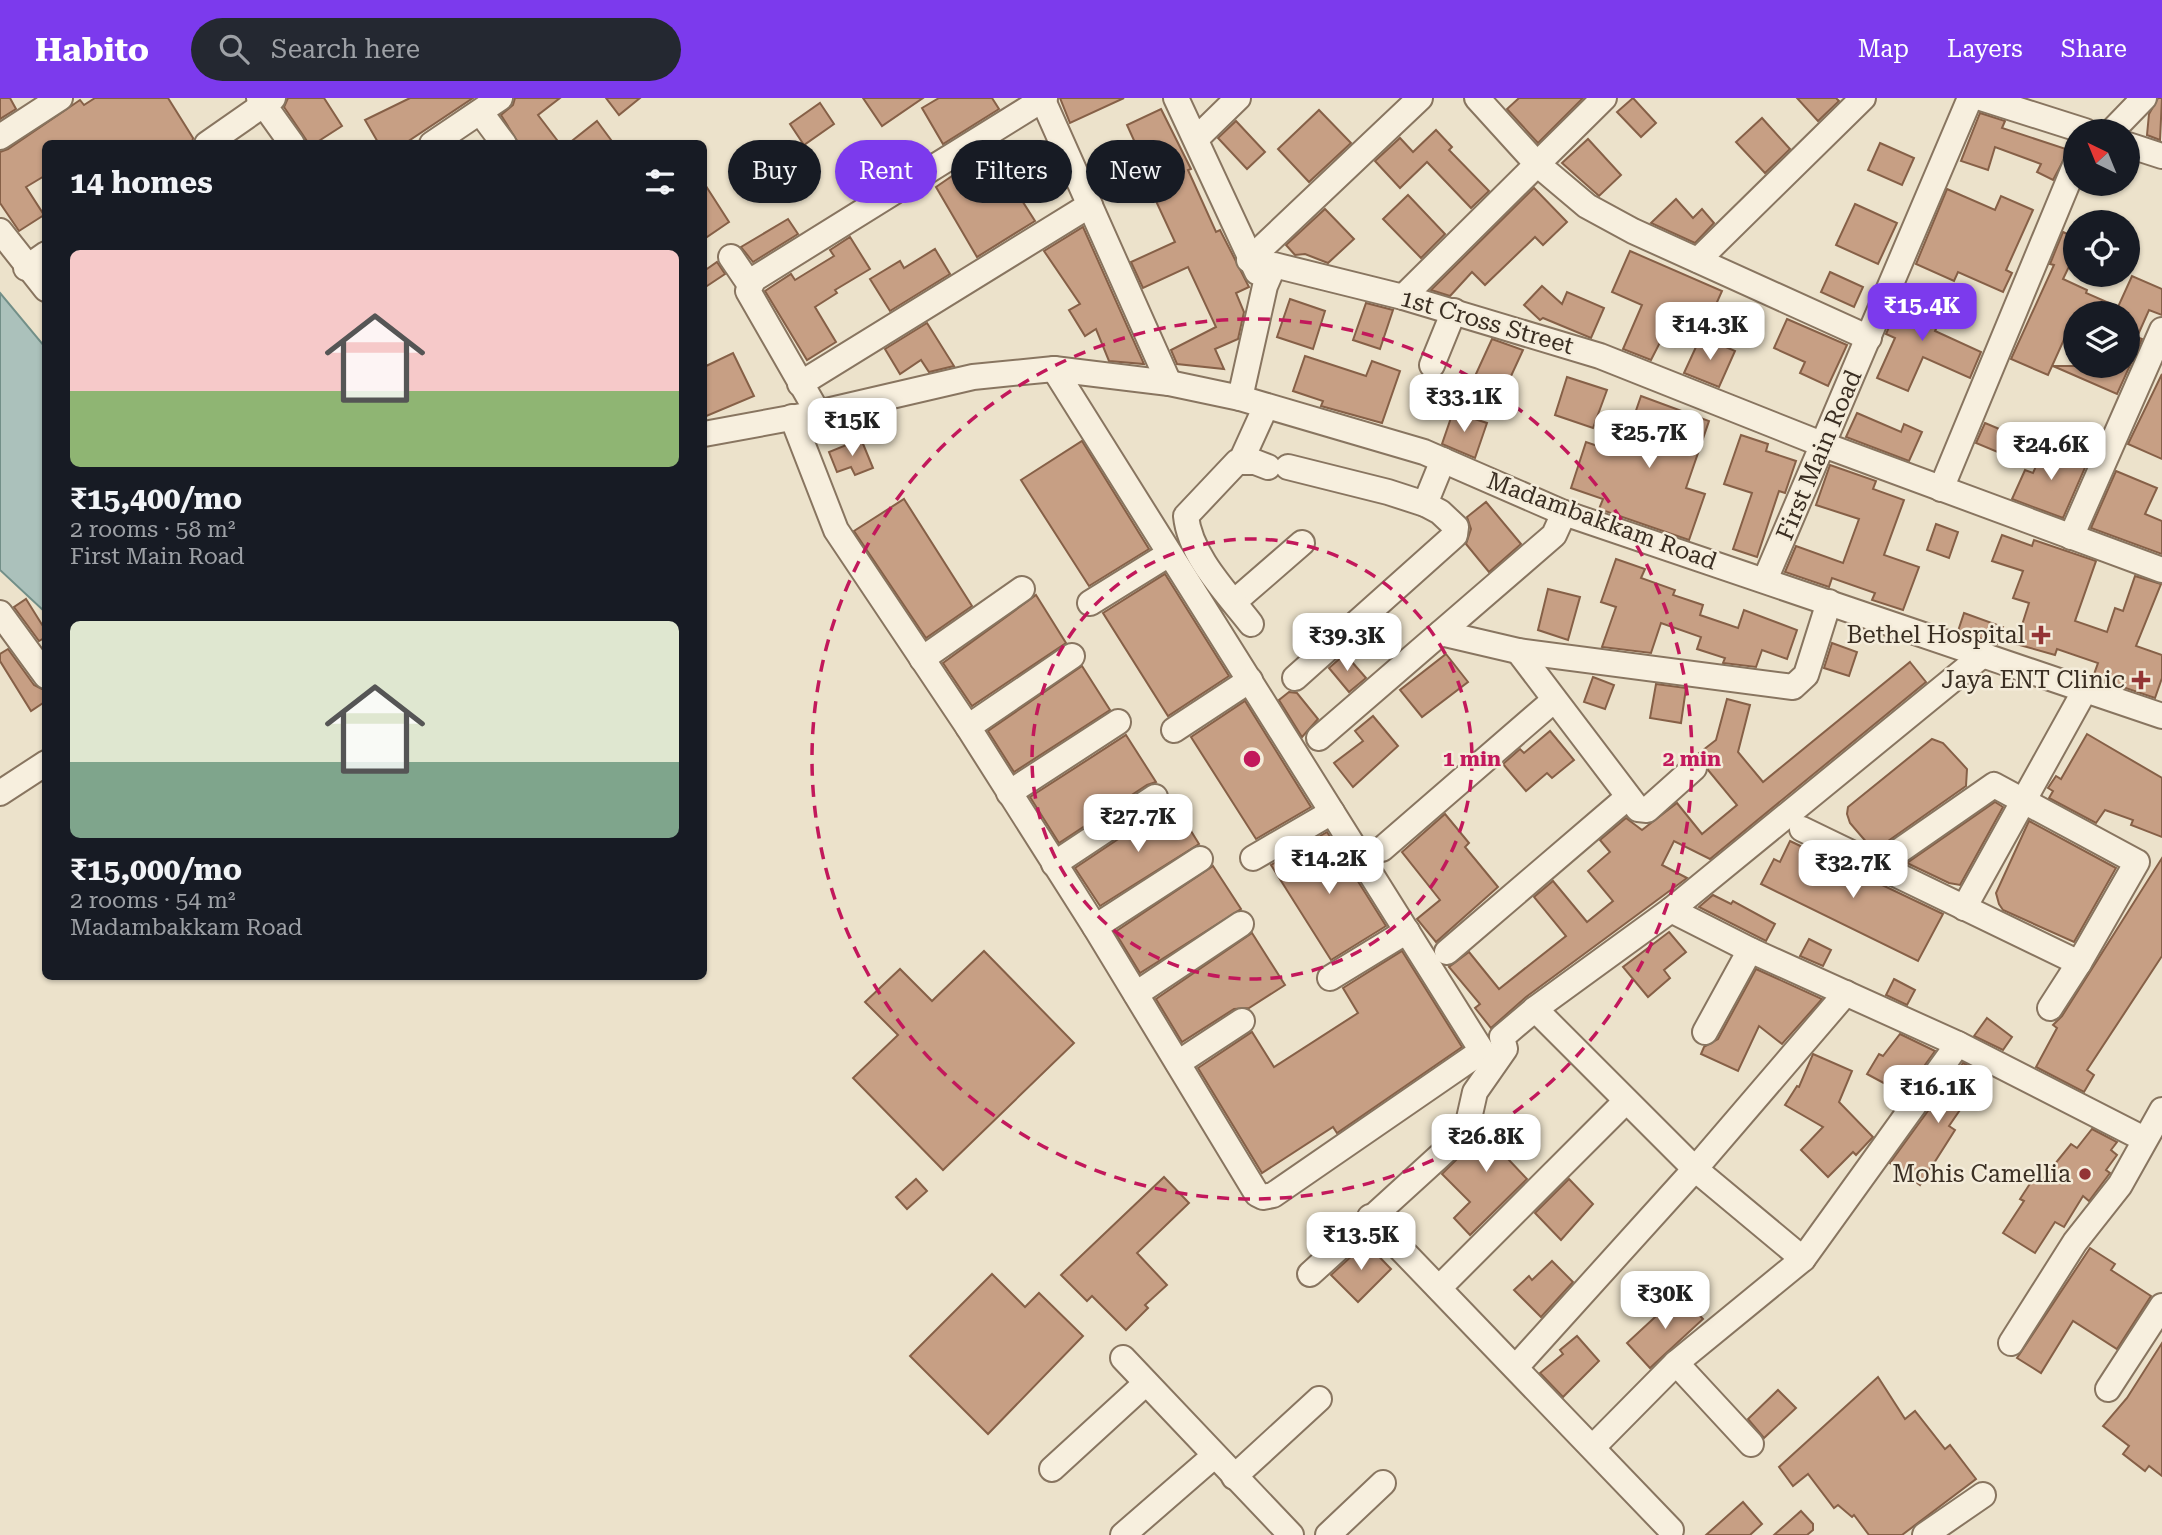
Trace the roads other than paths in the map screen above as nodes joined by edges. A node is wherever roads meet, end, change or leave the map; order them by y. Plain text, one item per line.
1 (60, 98) edge
2 (1176, 98) edge
3 (1238, 98) edge
4 (1420, 98) edge
5 (1477, 98) edge
6 (1604, 98) edge
7 (1863, 98) edge
8 (1970, 98) edge
9 (1981, 98) edge
10 (2144, 98) edge
11 (1044, 99) edge
12 (265, 100) edge
13 (491, 105) edge
14 (2124, 119) edge
15 (2063, 124) edge
16 (0, 137) edge
17 (1196, 139) junction
18 (212, 140) edge
19 (290, 140) edge
20 (438, 140) edge
21 (503, 140) edge
22 (2140, 149) edge
23 (2162, 156) edge
24 (1536, 163) junction
25 (2063, 194) edge
26 (1090, 205) junction
27 (0, 231) edge
28 (731, 257) dead end
29 (1698, 260) junction
30 (36, 261) edge
31 (1270, 264) junction
32 (42, 278) edge
33 (750, 285) junction
34 (1403, 297) junction
35 (1454, 311) junction
36 (2162, 330) edge
37 (1869, 338) junction
38 (1433, 365) dead end
39 (1054, 369) junction
40 (1169, 383) junction
41 (800, 384) junction
42 (1240, 398) junction
43 (1266, 406) junction
44 (818, 413) junction
45 (792, 417) junction
46 (707, 433) edge
47 (1824, 445) junction
48 (1443, 460) junction
49 (1241, 461) junction
50 (1941, 489) junction
51 (1425, 504) junction
52 (1564, 513) junction
53 (2071, 537) junction
54 (1302, 543) dead end
55 (1169, 554) junction
56 (2162, 570) edge
57 (1765, 580) junction
58 (1022, 589) dead end
59 (1234, 602) junction
60 (1829, 602) junction
61 (1090, 603) dead end
62 (0, 613) edge
63 (1251, 624) dead end
64 (1441, 633) junction
65 (1518, 651) junction
66 (1984, 654) junction
67 (1072, 656) dead end
68 (922, 659) junction
69 (42, 671) edge
70 (1295, 678) dead end
71 (1250, 680) junction
72 (2085, 690) junction
73 (1553, 701) junction
74 (2162, 716) edge
75 (1118, 722) dead end
76 (968, 727) junction
77 (1174, 730) dead end
78 (1319, 738) dead end
79 (42, 765) edge
80 (1694, 768) dead end
81 (3, 787) edge
82 (1009, 793) junction
83 (1155, 797) dead end
84 (1628, 797) junction
85 (2024, 801) junction
86 (1332, 812) junction
87 (1802, 829) dead end
88 (1382, 849) dead end
89 (1253, 858) dead end
90 (1200, 859) dead end
91 (1054, 864) junction
92 (1879, 865) junction
93 (1964, 908) junction
94 (1671, 909) junction
95 (1241, 924) dead end
96 (1095, 927) junction
97 (1407, 931) junction
98 (1750, 950) junction
99 (1447, 952) dead end
100 (2079, 963) junction
101 (1330, 978) dead end
102 (1846, 993) junction
103 (1136, 994) junction
104 (2050, 1008) dead end
105 (1535, 1009) junction
106 (1242, 1021) dead end
107 (1705, 1032) dead end
108 (1958, 1044) junction
109 (1178, 1063) junction
110 (1625, 1102) junction
111 (2162, 1110) edge
112 (2144, 1139) junction
113 (1695, 1169) junction
114 (1370, 1217) junction
115 (1803, 1259) junction
116 (1310, 1274) dead end
117 (1439, 1288) junction
118 (2162, 1306) edge
119 (2011, 1343) dead end
120 (1123, 1358) dead end
121 (1676, 1363) junction
122 (1516, 1367) junction
123 (1146, 1383) junction
124 (2108, 1389) dead end
125 (1320, 1399) dead end
126 (1751, 1444) dead end
127 (1593, 1447) junction
128 (1214, 1456) junction
129 (1052, 1469) dead end
130 (1234, 1477) junction
131 (1383, 1483) dead end
132 (1983, 1495) dead end
133 (1671, 1530) dead end
134 (1123, 1535) edge
135 (1291, 1535) edge
136 (1328, 1535) edge
137 (1925, 1535) edge

1 - 16 street
2 - 17 street
3 - 17 street
4 - 31 street
5 - 24 street
6 - 24 street
7 - 29 street
8 - 37 street, First Main Road
9 - 15 street
10 - 14 street
11 - 26 street
11 - 33 street
12 - 18 street
12 - 19 street
13 - 20 street
13 - 21 street
17 - 31 street
22 - 23 street
24 - 29 street
24 - 34 street
25 - 50 street
26 - 40 street
26 - 41 street
27 - 30 street
28 - 33 street
29 - 37 street
30 - 32 street
31 - 34 street, 1st Cross Street
31 - 42 street
33 - 41 street
34 - 35 street, 1st Cross Street
35 - 38 street
35 - 47 street, 1st Cross Street
36 - 53 street
37 - 47 street, First Main Road
39 - 40 street, Madambakkam Road
39 - 44 street, Madambakkam Road
39 - 55 street
40 - 42 street, Madambakkam Road
41 - 44 street
42 - 43 street, Madambakkam Road
43 - 48 street, Madambakkam Road
43 - 49 street
44 - 45 street, Madambakkam Road
45 - 46 street, Madambakkam Road
45 - 68 street
47 - 50 street, 1st Cross Street
47 - 57 street, First Main Road
48 - 51 street
48 - 52 street, Madambakkam Road
49 - 51 street
49 - 59 street
50 - 53 street, 1st Cross Street
51 - 70 street
52 - 57 street, Madambakkam Road
52 - 64 street
53 - 56 street, 1st Cross Street
54 - 59 street
55 - 61 street
55 - 71 street
57 - 60 street, Madambakkam Road
58 - 68 street
59 - 63 street
60 - 65 street
60 - 66 street, Madambakkam Road
62 - 69 street
64 - 65 street
64 - 78 street
65 - 73 street
66 - 72 street, Madambakkam Road
66 - 94 street
67 - 76 street
68 - 76 street
71 - 77 street
71 - 86 street
72 - 74 street, Madambakkam Road
72 - 85 street
73 - 84 street
73 - 88 street
75 - 82 street
76 - 82 street
79 - 81 street
80 - 84 street
82 - 91 street
83 - 91 street
84 - 99 street
85 - 92 street
85 - 93 street
85 - 100 street
86 - 89 street
86 - 97 street
87 - 92 street
90 - 96 street
91 - 96 street
92 - 93 street
93 - 100 street
94 - 98 street
94 - 105 street
95 - 103 street
96 - 103 street
97 - 101 street
97 - 109 street
98 - 102 street
98 - 107 street
100 - 104 street
102 - 108 street
102 - 113 street
103 - 109 street
105 - 110 street
105 - 114 street
106 - 109 street
108 - 112 street
108 - 115 street
110 - 113 street
110 - 117 street
111 - 112 street
112 - 119 street
113 - 115 street
113 - 122 street
114 - 116 street
114 - 117 street
115 - 121 street
117 - 122 street
118 - 124 street
120 - 123 street
121 - 126 street
121 - 127 street
122 - 127 street
123 - 128 street
123 - 129 street
125 - 130 street
127 - 133 street
128 - 130 street
128 - 134 street
130 - 135 street
131 - 136 street
132 - 137 street

